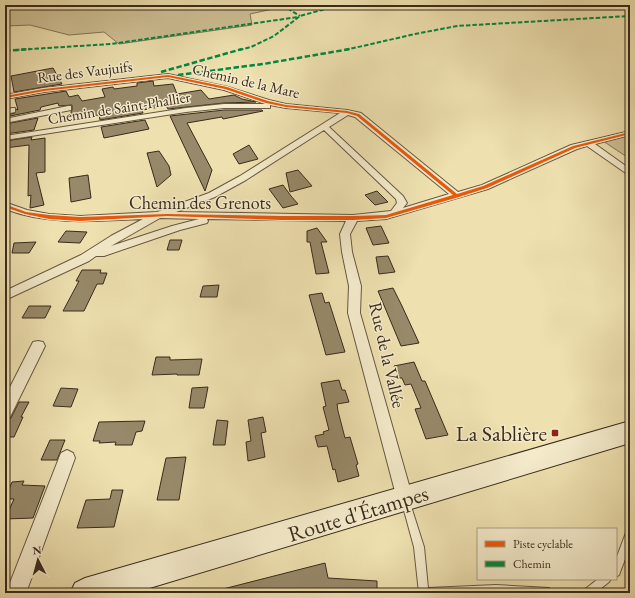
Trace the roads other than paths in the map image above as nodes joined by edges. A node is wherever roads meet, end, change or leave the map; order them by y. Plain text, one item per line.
1 (168, 76) joint
2 (5, 97) edge
3 (286, 106) junction
4 (68, 108) dead end
5 (347, 112) junction
6 (5, 121) edge
7 (324, 126) junction
8 (630, 133) edge
9 (5, 138) edge
10 (588, 143) junction
11 (630, 173) edge
12 (458, 196) junction
13 (6, 208) edge
14 (394, 214) junction
15 (157, 216) junction
16 (220, 217) junction
17 (353, 218) junction
18 (85, 258) junction
19 (5, 296) edge
20 (38, 346) dead end
21 (5, 412) edge
22 (630, 432) edge
23 (67, 458) dead end
24 (405, 499) junction
25 (630, 533) edge
26 (617, 569) edge
27 (605, 580) edge
28 (16, 593) edge
29 (85, 593) edge
30 (424, 593) edge
31 (549, 593) edge
32 (587, 593) edge

1 - 2 street, Rue des Vaujuifs
1 - 3 street, Chemin de la Mare
3 - 5 street, Chemin de la Mare
3 - 9 street, Chemin de Saint-Phallier
4 - 6 street
5 - 7 street
5 - 12 street, Chemin de la Mare
7 - 14 street
7 - 15 street
8 - 10 street, Chemin des Grenots
10 - 11 street
10 - 12 street, Chemin des Grenots
12 - 14 street, Chemin des Grenots
13 - 15 street, Chemin des Grenots
14 - 17 street, Chemin des Grenots
15 - 16 street, Chemin des Grenots
15 - 18 street
16 - 17 street, Chemin des Grenots
16 - 18 street
17 - 24 street, Rue de la Vallée
18 - 19 street
20 - 21 street
22 - 24 main road, Route d'Étampes
23 - 28 street
24 - 29 main road, Route d'Étampes
24 - 30 lane
25 - 26 lane
27 - 32 lane
30 - 31 lane

